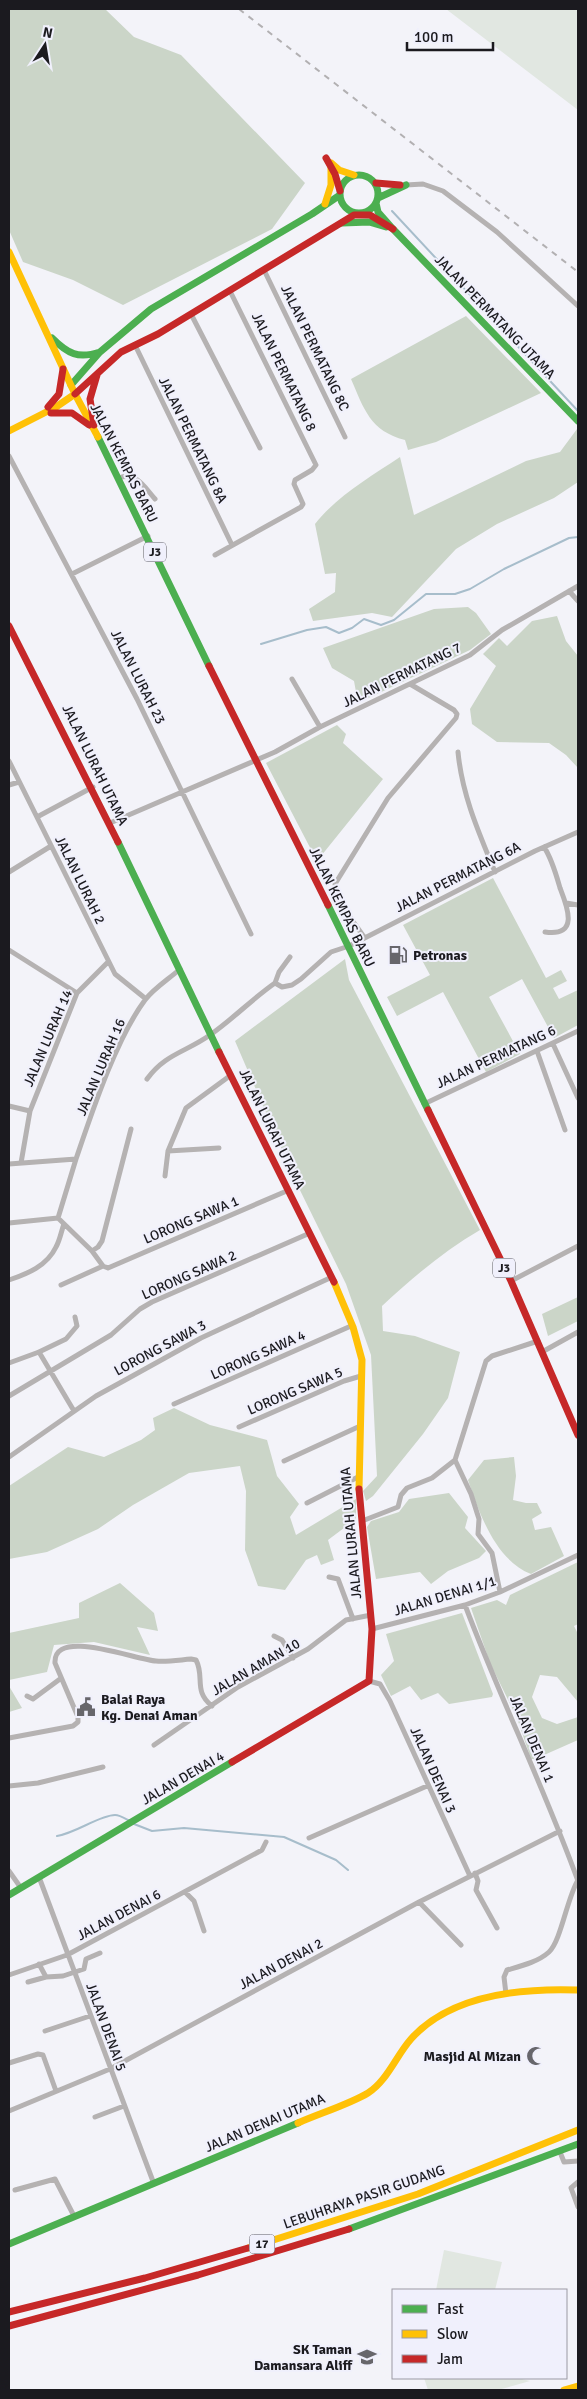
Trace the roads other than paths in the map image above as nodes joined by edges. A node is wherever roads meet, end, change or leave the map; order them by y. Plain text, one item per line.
1 (331, 166) junction
2 (354, 175) junction
3 (376, 183) junction
4 (406, 185) junction
5 (340, 193) junction
6 (377, 200) junction
7 (323, 207) junction
8 (363, 212) junction
9 (342, 223) junction
10 (394, 229) junction
11 (9, 252) edge
12 (264, 270) junction
13 (230, 291) junction
14 (578, 306) edge
15 (191, 314) junction
16 (47, 333) junction
17 (134, 345) junction
18 (100, 352) junction
19 (63, 366) junction
20 (97, 376) junction
21 (71, 385) junction
22 (75, 394) junction
23 (56, 407) junction
24 (39, 415) junction
25 (578, 421) edge
26 (94, 429) junction
27 (9, 431) edge
28 (345, 437) dead end
29 (260, 448) dead end
30 (9, 456) edge
31 (119, 478) junction
32 (155, 499) dead end
33 (148, 536) junction
34 (232, 545) junction
35 (215, 554) dead end
36 (72, 574) junction
37 (578, 586) edge
38 (569, 591) junction
39 (578, 601) edge
40 (9, 626) edge
41 (292, 679) dead end
42 (410, 684) junction
43 (320, 727) junction
44 (458, 752) dead end
45 (256, 760) junction
46 (9, 761) edge
47 (19, 782) junction
48 (9, 784) edge
49 (93, 787) junction
50 (181, 792) junction
51 (37, 817) junction
52 (110, 823) junction
53 (578, 832) edge
54 (51, 846) junction
55 (544, 846) junction
56 (9, 872) edge
57 (495, 872) junction
58 (566, 903) junction
59 (578, 905) edge
60 (545, 932) dead end
61 (251, 934) dead end
62 (364, 937) junction
63 (349, 946) junction
64 (9, 950) edge
65 (290, 957) dead end
66 (108, 962) junction
67 (180, 969) junction
68 (275, 984) junction
69 (77, 993) junction
70 (146, 999) junction
71 (578, 1031) edge
72 (212, 1034) junction
73 (553, 1044) junction
74 (536, 1051) junction
75 (231, 1075) junction
76 (147, 1079) dead end
77 (578, 1098) edge
78 (424, 1104) junction
79 (9, 1106) edge
80 (30, 1111) junction
81 (131, 1129) dead end
82 (565, 1130) dead end
83 (219, 1148) dead end
84 (168, 1151) junction
85 (76, 1159) junction
86 (21, 1163) junction
87 (9, 1164) edge
88 (165, 1176) dead end
89 (289, 1190) junction
90 (58, 1218) junction
91 (9, 1223) edge
92 (64, 1224) junction
93 (310, 1233) junction
94 (578, 1246) edge
95 (92, 1251) junction
96 (103, 1266) junction
97 (332, 1277) junction
98 (9, 1280) edge
99 (511, 1281) junction
100 (61, 1285) dead end
101 (75, 1317) dead end
102 (351, 1326) junction
103 (578, 1332) edge
104 (538, 1341) junction
105 (39, 1352) junction
106 (542, 1352) junction
107 (9, 1363) edge
108 (50, 1370) junction
109 (361, 1376) junction
110 (9, 1396) edge
111 (174, 1404) dead end
112 (74, 1411) junction
113 (239, 1427) dead end
114 (358, 1427) junction
115 (578, 1435) edge
116 (9, 1457) edge
117 (455, 1460) junction
118 (284, 1461) dead end
119 (358, 1477) junction
120 (307, 1503) dead end
121 (362, 1521) junction
122 (578, 1555) edge
123 (329, 1577) dead end
124 (500, 1592) junction
125 (465, 1605) junction
126 (371, 1615) junction
127 (352, 1619) junction
128 (372, 1629) junction
129 (274, 1636) dead end
130 (293, 1658) junction
131 (60, 1680) junction
132 (369, 1681) junction
133 (26, 1696) dead end
134 (212, 1706) junction
135 (9, 1738) edge
136 (154, 1745) dead end
137 (103, 1767) dead end
138 (9, 1786) edge
139 (427, 1786) junction
140 (560, 1831) junction
141 (309, 1838) dead end
142 (266, 1842) dead end
143 (9, 1871) edge
144 (473, 1875) junction
145 (39, 1877) junction
146 (578, 1881) edge
147 (21, 1888) junction
148 (185, 1892) junction
149 (9, 1896) edge
150 (419, 1902) junction
151 (497, 1928) dead end
152 (204, 1931) dead end
153 (461, 1945) dead end
154 (100, 1953) dead end
155 (67, 1954) junction
156 (39, 1964) junction
157 (74, 1973) junction
158 (9, 1975) edge
159 (46, 1976) junction
160 (28, 1982) dead end
161 (578, 1990) edge
162 (506, 1994) junction
163 (90, 2016) junction
164 (45, 2031) dead end
165 (9, 2064) edge
166 (110, 2069) junction
167 (56, 2091) junction
168 (9, 2104) edge
169 (124, 2106) junction
170 (10, 2110) edge
171 (95, 2117) dead end
172 (578, 2130) edge
173 (578, 2144) edge
174 (560, 2152) junction
175 (578, 2161) edge
176 (578, 2182) edge
177 (154, 2184) junction
178 (15, 2190) dead end
179 (578, 2207) edge
180 (74, 2216) junction
181 (9, 2244) edge
182 (9, 2312) edge
183 (9, 2326) edge
184 (578, 2386) edge
185 (564, 2390) edge

1 - 2 main road
1 - 5 main road
1 - 7 main road
2 - 3 main road
2 - 5 main road
3 - 4 main road
3 - 6 main road
4 - 6 main road
4 - 14 street
5 - 7 main road
5 - 8 main road
6 - 8 main road
6 - 10 main road, JALAN PERMATANG UTAMA
7 - 18 main road
8 - 9 main road
8 - 10 main road, JALAN PERMATANG UTAMA
9 - 10 main road
9 - 12 main road
10 - 25 main road, JALAN PERMATANG UTAMA
11 - 16 main road, JALAN KEMPAS BARU / J3
12 - 13 main road
12 - 28 street, JALAN PERMATANG 8C
13 - 15 main road
13 - 34 street, JALAN PERMATANG 8
15 - 17 main road
15 - 29 street
16 - 18 main road
16 - 19 main road, JALAN KEMPAS BARU / J3
17 - 20 main road
17 - 34 street, JALAN PERMATANG 8A
18 - 21 main road
19 - 21 main road, JALAN KEMPAS BARU / J3
19 - 24 main road
20 - 22 main road
20 - 26 main road
21 - 22 main road, JALAN KEMPAS BARU / J3
21 - 23 main road
22 - 23 main road, JALAN KEMPAS BARU
22 - 26 main road, JALAN KEMPAS BARU / J3
23 - 24 main road, JALAN KEMPAS BARU
24 - 26 main road
24 - 27 main road, JALAN KEMPAS BARU
26 - 31 main road, JALAN KEMPAS BARU / J3
30 - 36 street, JALAN LURAH 23
31 - 32 street
31 - 33 main road, JALAN KEMPAS BARU / J3
33 - 36 street
33 - 45 main road, JALAN KEMPAS BARU / J3
34 - 35 street
36 - 50 street, JALAN LURAH 23
37 - 38 street, JALAN PERMATANG 7
38 - 39 street
38 - 42 street, JALAN PERMATANG 7
40 - 49 main road, JALAN LURAH UTAMA
41 - 43 street
42 - 43 street, JALAN PERMATANG 7
42 - 62 street
43 - 45 street, JALAN PERMATANG 7
44 - 57 street
45 - 50 street, JALAN PERMATANG 7
45 - 63 main road, JALAN KEMPAS BARU / J3
46 - 47 street, JALAN LURAH 2
47 - 48 street
47 - 51 street, JALAN LURAH 2
49 - 51 street
49 - 52 main road, JALAN LURAH UTAMA
50 - 52 street, JALAN PERMATANG 7
50 - 61 street, JALAN LURAH 23
51 - 54 street, JALAN LURAH 2
52 - 67 main road, JALAN LURAH UTAMA
53 - 55 street, JALAN PERMATANG 6A
54 - 56 street
54 - 66 street, JALAN LURAH 2
55 - 57 street, JALAN PERMATANG 6A
55 - 58 street
57 - 62 street, JALAN PERMATANG 6A
58 - 59 street
58 - 60 street
62 - 63 street, JALAN PERMATANG 6A
63 - 68 street, JALAN PERMATANG 6A
63 - 78 main road, JALAN KEMPAS BARU / J3
64 - 69 street
65 - 68 street
66 - 69 street, JALAN LURAH 14
66 - 70 street, JALAN LURAH 2
67 - 70 street, JALAN LURAH 16
67 - 72 main road, JALAN LURAH UTAMA
68 - 72 street
69 - 80 street, JALAN LURAH 14
70 - 85 street, JALAN LURAH 16
71 - 73 street, JALAN PERMATANG 6
72 - 75 main road, JALAN LURAH UTAMA
72 - 76 street
73 - 74 street, JALAN PERMATANG 6
73 - 77 street
74 - 78 street, JALAN PERMATANG 6
74 - 82 street
75 - 84 street
75 - 89 main road, JALAN LURAH UTAMA
78 - 99 main road, JALAN KEMPAS BARU / J3
79 - 80 street
80 - 86 street, JALAN LURAH 14
81 - 95 street
83 - 84 street
84 - 88 street
85 - 86 street
85 - 90 street, JALAN LURAH 16
86 - 87 street
89 - 93 main road, JALAN LURAH UTAMA
89 - 96 street, LORONG SAWA 1
90 - 91 street
90 - 92 street
92 - 95 street
92 - 98 street
93 - 97 main road, JALAN LURAH UTAMA
93 - 108 street, LORONG SAWA 2
94 - 99 street
95 - 96 street
96 - 100 street, LORONG SAWA 1
97 - 102 main road, JALAN LURAH UTAMA
97 - 112 street, LORONG SAWA 3
99 - 104 main road, JALAN KEMPAS BARU / J3
101 - 105 street
102 - 109 main road, JALAN LURAH UTAMA
102 - 111 street, LORONG SAWA 4
103 - 106 street
104 - 106 main road, JALAN KEMPAS BARU / J3
104 - 117 street
105 - 107 street
105 - 108 street
106 - 115 main road, JALAN KEMPAS BARU / J3
108 - 110 street, LORONG SAWA 2
108 - 112 street
109 - 113 street, LORONG SAWA 5
109 - 114 main road, JALAN LURAH UTAMA
112 - 116 street, LORONG SAWA 3
114 - 118 street
114 - 119 main road, JALAN LURAH UTAMA
117 - 121 street
117 - 124 street
119 - 120 street
119 - 121 main road, JALAN LURAH UTAMA
121 - 126 main road, JALAN LURAH UTAMA
122 - 124 street, JALAN DENAI 1/1
123 - 127 street
124 - 125 street, JALAN DENAI 1/1
125 - 128 street, JALAN DENAI 1/1
125 - 140 street, JALAN DENAI 1
126 - 127 street, JALAN AMAN 10
126 - 128 main road, JALAN LURAH UTAMA
127 - 130 street, JALAN AMAN 10
128 - 132 main road, JALAN LURAH UTAMA
129 - 130 street
130 - 134 street, JALAN AMAN 10
131 - 133 street
131 - 134 street
131 - 135 street
132 - 139 street, JALAN DENAI 3
132 - 145 main road, JALAN DENAI 4
134 - 136 street, JALAN AMAN 10
137 - 138 street
139 - 141 street
139 - 144 street, JALAN DENAI 3
140 - 144 street, JALAN DENAI 2
140 - 146 street, JALAN DENAI 1
142 - 148 street, JALAN DENAI 6
143 - 147 street
144 - 150 street, JALAN DENAI 2
144 - 151 street, JALAN DENAI 3
145 - 147 main road, JALAN DENAI 4
145 - 155 street, JALAN DENAI 5
146 - 162 street
147 - 149 main road, JALAN DENAI 4
148 - 152 street
148 - 155 street, JALAN DENAI 6
150 - 153 street
150 - 166 street, JALAN DENAI 2
154 - 157 street
155 - 156 street, JALAN DENAI 6
155 - 157 street, JALAN DENAI 5
156 - 158 street, JALAN DENAI 6
156 - 159 street
157 - 159 street
157 - 163 street, JALAN DENAI 5
159 - 160 street
161 - 162 main road, JALAN DENAI UTAMA
162 - 177 main road, JALAN DENAI UTAMA
163 - 164 street
163 - 166 street, JALAN DENAI 5
165 - 167 street
166 - 167 street, JALAN DENAI 2
166 - 169 street, JALAN DENAI 5
167 - 170 street, JALAN DENAI 2
168 - 170 street
169 - 171 street
169 - 177 street, JALAN DENAI 5
172 - 182 main road, LEBUHRAYA PASIR GUDANG / 17
173 - 174 main road, LEBUHRAYA PASIR GUDANG / 17
174 - 175 street
174 - 183 main road, LEBUHRAYA PASIR GUDANG / 17
176 - 179 street
177 - 180 main road, JALAN DENAI UTAMA
178 - 180 street
180 - 181 main road, JALAN DENAI UTAMA
184 - 185 main road

